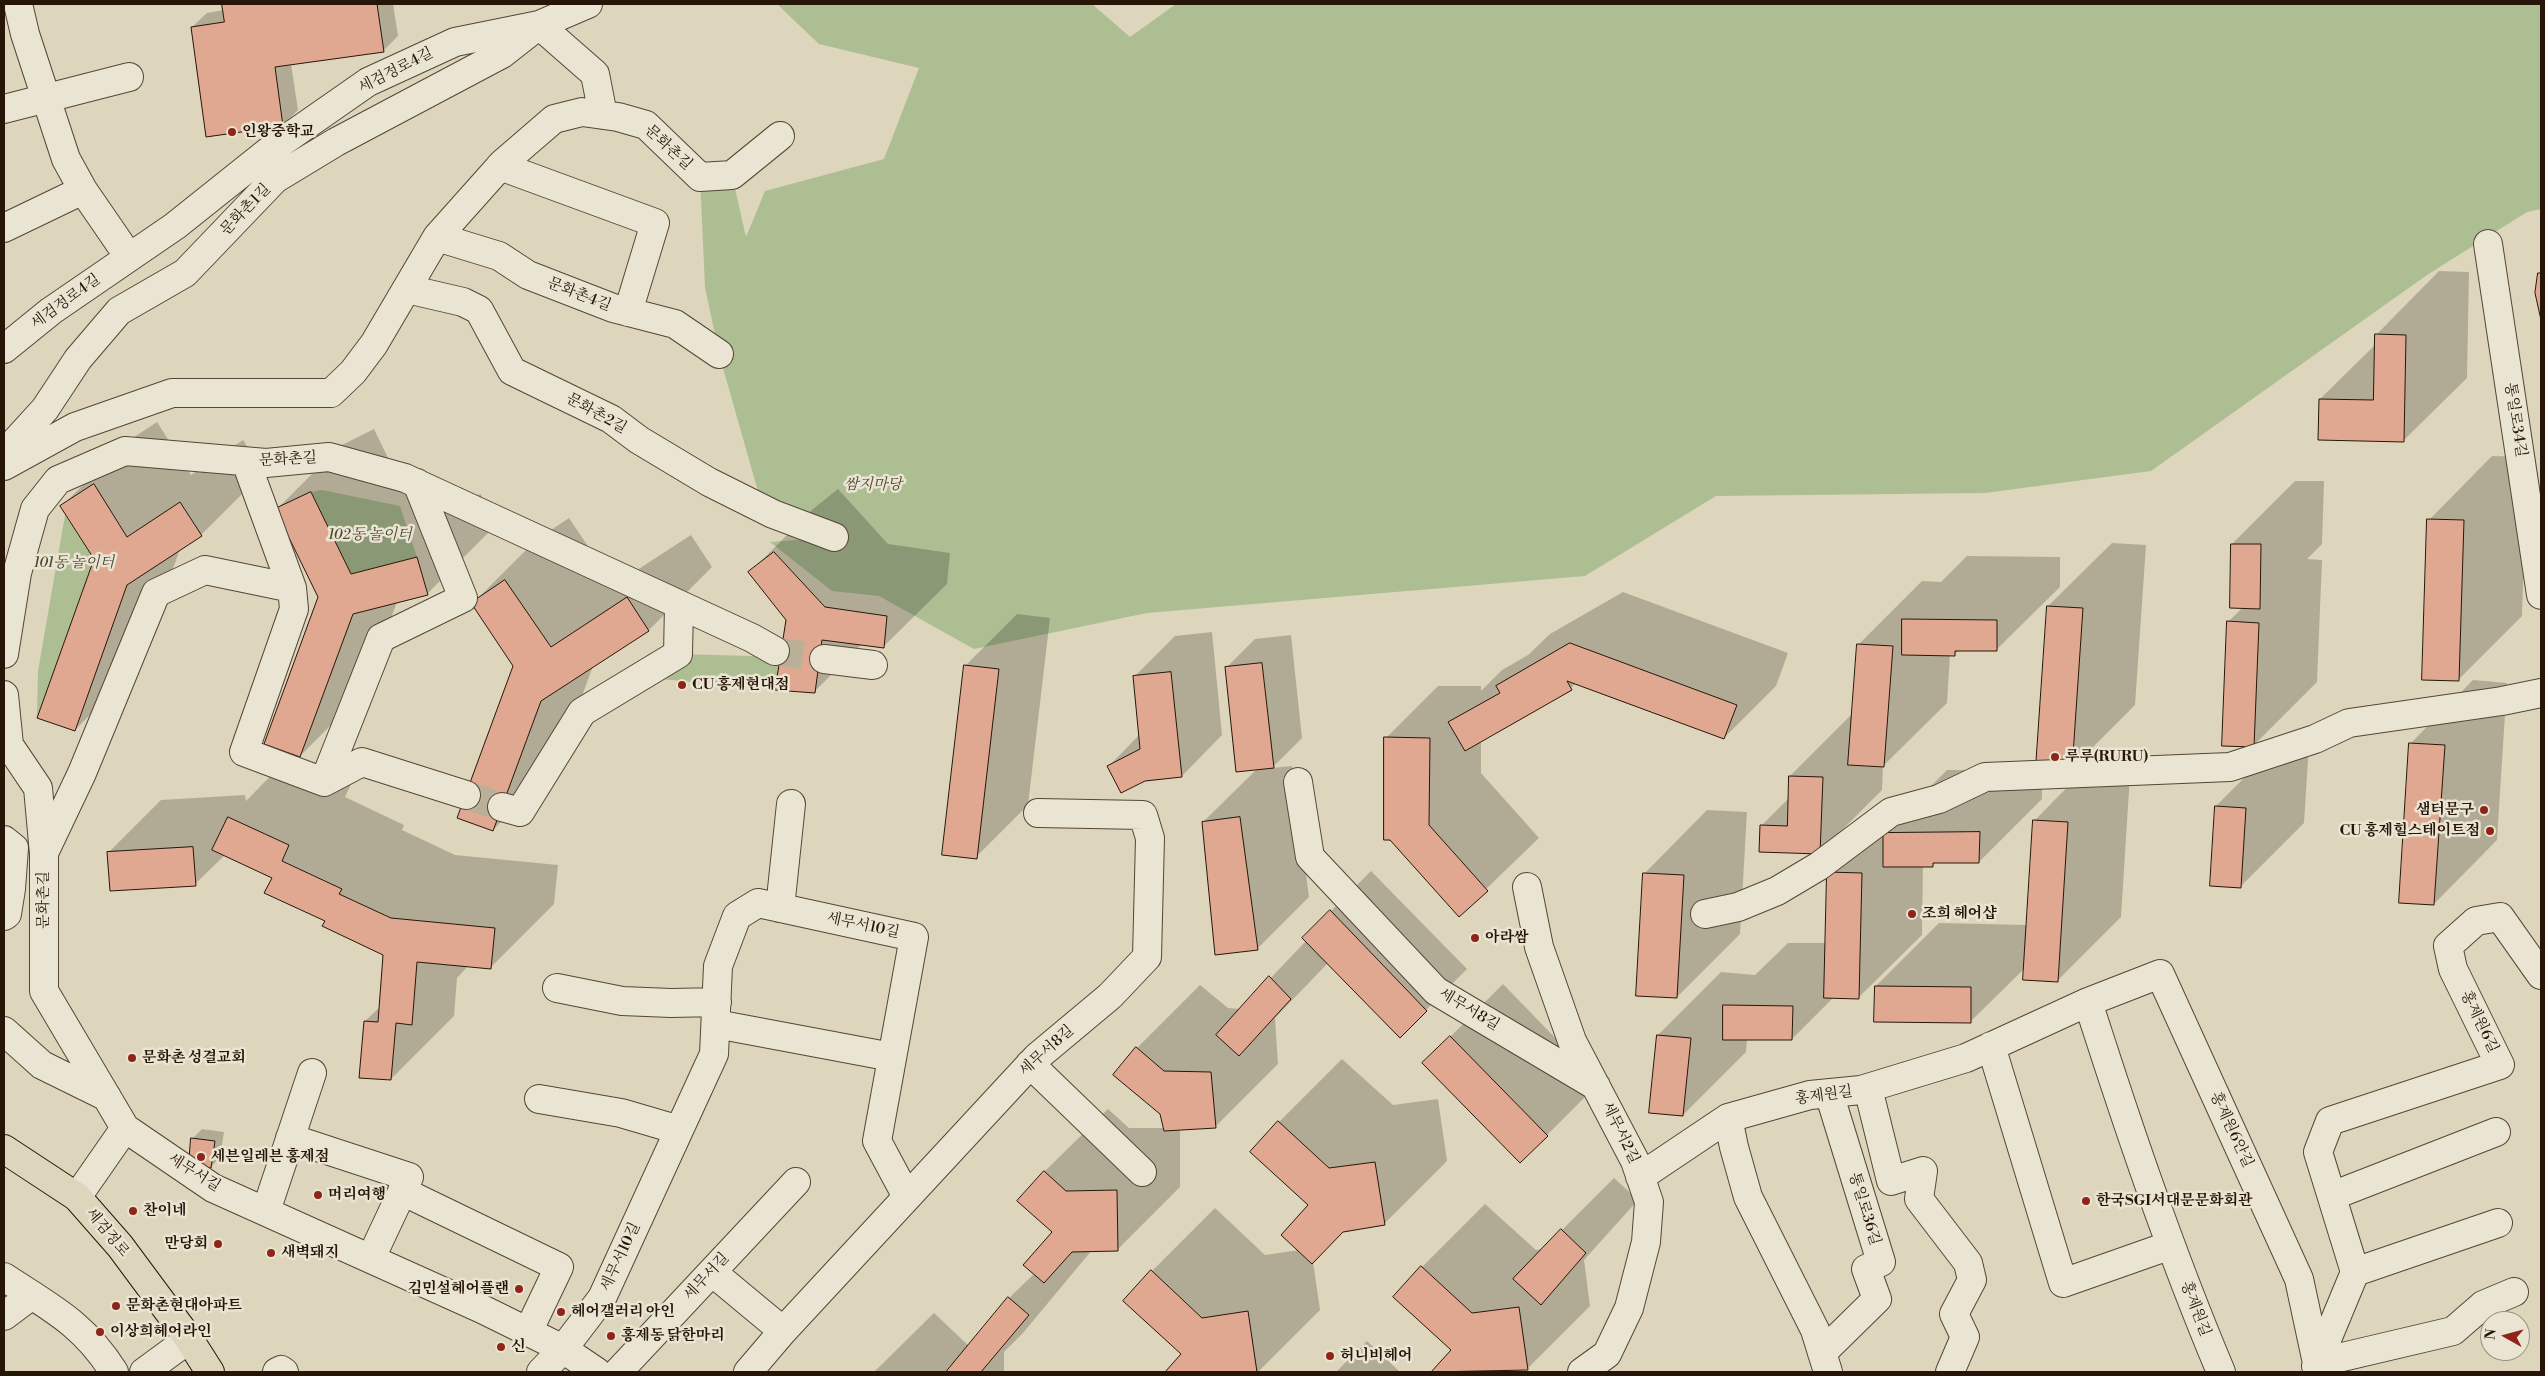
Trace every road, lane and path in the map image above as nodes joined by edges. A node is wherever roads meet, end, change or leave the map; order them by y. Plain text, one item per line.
1 (18, 4) edge
2 (588, 4) edge
3 (539, 24) junction
4 (129, 77) dead end
5 (47, 98) junction
6 (4, 109) edge
7 (602, 115) junction
8 (780, 136) dead end
9 (500, 166) junction
10 (82, 190) junction
11 (4, 228) edge
12 (437, 237) junction
13 (2488, 244) dead end
14 (129, 257) junction
15 (407, 289) junction
16 (628, 312) junction
17 (4, 349) edge
18 (719, 354) dead end
19 (4, 454) edge
20 (246, 462) junction
21 (4, 466) edge
22 (417, 483) junction
23 (834, 537) dead end
24 (292, 588) junction
25 (2541, 596) edge
26 (679, 605) junction
27 (759, 648) tunnel mouth
28 (4, 654) edge
29 (824, 659) tunnel mouth
30 (874, 665) dead end
31 (2541, 693) edge
32 (4, 695) edge
33 (324, 782) junction
34 (1298, 782) dead end
35 (466, 795) tunnel mouth
36 (791, 804) dead end
37 (502, 806) tunnel mouth
38 (1038, 813) dead end
39 (4, 840) edge
40 (44, 854) junction
41 (1528, 887) dead end
42 (780, 908) junction
43 (1705, 914) dead end
44 (4, 916) edge
45 (2541, 975) edge
46 (557, 988) dead end
47 (2088, 1002) junction
48 (716, 1013) junction
49 (4, 1031) edge
50 (1990, 1046) junction
51 (892, 1057) junction
52 (1030, 1064) junction
53 (312, 1073) dead end
54 (1596, 1086) junction
55 (1868, 1088) junction
56 (1829, 1093) junction
57 (107, 1097) junction
58 (539, 1098) dead end
59 (1728, 1118) junction
60 (125, 1128) junction
61 (679, 1130) junction
62 (2496, 1132) dead end
63 (290, 1138) junction
64 (4, 1149) edge
65 (1142, 1172) dead end
66 (1640, 1177) junction
67 (796, 1182) dead end
68 (402, 1191) junction
69 (2332, 1196) junction
70 (77, 1197) junction
71 (907, 1197) junction
72 (266, 1211) junction
73 (2498, 1223) dead end
74 (2171, 1245) junction
75 (371, 1258) junction
76 (712, 1272) junction
77 (2355, 1272) junction
78 (4, 1277) edge
79 (2514, 1292) dead end
80 (32, 1295) junction
81 (4, 1316) edge
82 (783, 1331) junction
83 (528, 1332) junction
84 (189, 1339) junction
85 (563, 1349) junction
86 (1825, 1363) edge
87 (2315, 1368) edge
88 (114, 1372) edge
89 (144, 1372) edge
90 (210, 1372) edge
91 (277, 1372) edge
92 (284, 1372) edge
93 (541, 1372) edge
94 (597, 1372) edge
95 (618, 1372) edge
96 (748, 1372) edge
97 (1582, 1372) edge
98 (1950, 1372) edge
99 (2221, 1372) edge

1 - 5 street
2 - 3 street, 세검정로4길
3 - 7 street
3 - 14 street, 세검정로4길
3 - 19 street, 문화촌1길
4 - 5 street
5 - 6 street
5 - 10 street
7 - 8 street, 문화촌길
7 - 9 street, 문화촌길
9 - 12 street, 문화촌길
9 - 16 street
10 - 11 street
10 - 14 street
12 - 15 street, 문화촌길
12 - 16 street, 문화촌4길
13 - 25 street, 통일로34길
14 - 17 street, 세검정로4길
15 - 21 street, 문화촌길
15 - 23 street, 문화촌2길
16 - 18 street, 문화촌4길
20 - 22 street, 문화촌길
20 - 24 street
20 - 28 street, 문화촌길
22 - 26 street, 문화촌길
22 - 33 street
24 - 33 street
24 - 40 street
26 - 27 street, 문화촌길
26 - 37 street
29 - 30 street
31 - 43 street
32 - 40 street, 문화촌길
33 - 35 street
34 - 54 street, 세무서8길
36 - 42 street
38 - 52 street, 세무서8길
39 - 44 street, 문화촌길
40 - 57 street, 문화촌길
41 - 54 street, 세무서2길
42 - 48 street, 세무서10길
42 - 51 street, 세무서10길
45 - 69 street, 홍제원6길
46 - 48 street
47 - 50 street, 홍제원길
47 - 74 street, 홍제원길
47 - 87 street, 홍제원6안길
48 - 51 street
48 - 61 street, 세무서10길
49 - 57 street
50 - 55 street, 홍제원길
50 - 74 street
51 - 71 street, 세무서10길
52 - 65 street
52 - 71 street, 세무서8길
53 - 63 street
54 - 66 street, 세무서2길
55 - 56 street, 홍제원길
55 - 98 street
56 - 59 street, 홍제원길
56 - 86 street, 통일로36길
57 - 60 street, 문화촌길
58 - 61 street
59 - 66 street, 홍제원길
59 - 86 street, 통일로36길
60 - 70 street
60 - 72 street, 세무서길
61 - 85 street, 세무서10길
62 - 69 street
63 - 68 street
63 - 72 street
64 - 70 main road, 세검정로
66 - 97 street, 세무서2길
67 - 76 street, 세무서길
68 - 75 street
68 - 83 street
69 - 77 street, 홍제원6길
70 - 84 main road, 세검정로
71 - 82 street, 세무서8길
72 - 75 street, 세무서길
73 - 77 street
74 - 99 street, 홍제원길
75 - 83 street, 세무서길
76 - 82 street
76 - 95 street, 세무서길
77 - 87 street
78 - 80 street
79 - 87 street
80 - 81 street
80 - 88 street
82 - 96 street, 세무서8길
83 - 85 street, 세무서길
84 - 89 street
84 - 90 main road, 세검정로
85 - 93 street, 세무서10길
85 - 94 street, 세무서길
91 - 92 street

